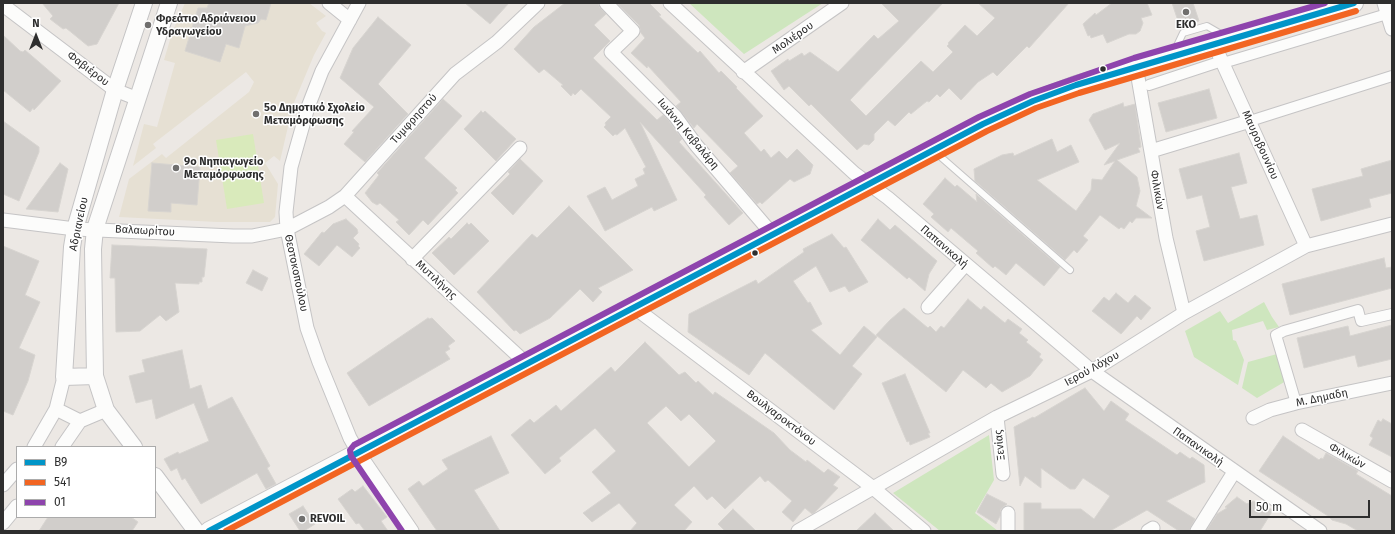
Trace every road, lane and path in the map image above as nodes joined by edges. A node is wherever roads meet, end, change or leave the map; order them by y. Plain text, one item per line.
1 (144, 3) edge
2 (169, 3) edge
3 (329, 3) edge
4 (359, 3) edge
5 (538, 3) edge
6 (606, 3) edge
7 (670, 3) edge
8 (842, 3) edge
9 (1354, 3) edge
10 (3, 5) edge
11 (1385, 9) edge
12 (350, 20) junction
13 (1392, 28) edge
14 (1221, 41) junction
15 (1222, 62) junction
16 (1136, 66) junction
17 (743, 72) junction
18 (1392, 76) edge
19 (1149, 84) dead end
20 (115, 90) junction
21 (138, 98) junction
22 (1250, 121) junction
23 (520, 148) dead end
24 (933, 150) junction
25 (1150, 150) junction
26 (870, 184) junction
27 (345, 196) junction
28 (3, 220) edge
29 (1392, 224) edge
30 (75, 229) junction
31 (95, 229) junction
32 (287, 229) junction
33 (773, 235) junction
34 (1306, 246) junction
35 (412, 259) junction
36 (965, 265) junction
37 (1070, 270) dead end
38 (928, 307) dead end
39 (635, 308) junction
40 (1184, 313) junction
41 (1392, 314) edge
42 (527, 364) junction
43 (1092, 371) junction
44 (64, 376) junction
45 (95, 376) junction
46 (1392, 382) edge
47 (1296, 403) junction
48 (56, 409) junction
49 (106, 410) junction
50 (997, 417) junction
51 (1253, 418) dead end
52 (80, 421) junction
53 (1302, 430) dead end
54 (35, 446) edge
55 (63, 446) edge
56 (133, 446) edge
57 (358, 452) junction
58 (16, 471) edge
59 (1234, 472) junction
60 (1002, 474) dead end
61 (156, 477) edge
62 (1392, 481) edge
63 (3, 485) edge
64 (872, 488) junction
65 (16, 507) edge
66 (1008, 513) dead end
67 (3, 523) edge
68 (196, 531) edge
69 (209, 531) edge
70 (412, 531) edge
71 (798, 531) edge
72 (924, 531) edge
73 (1008, 531) edge
74 (1197, 531) edge
75 (1320, 531) edge

1 - 20 street, Αδριανείου
2 - 21 street, Αδριανείου
3 - 12 street
4 - 12 street, Θεοτοκοπούλου
5 - 27 street, Τυμφρηστού
6 - 33 street, Ιωάννη Καβαλάρη
7 - 17 street, Παπανικολή
8 - 17 street, Μολιέρου
9 - 14 main road
10 - 20 street, Φαβιέρου
11 - 13 street
11 - 15 street
12 - 32 street, Θεοτοκοπούλου
14 - 15 street, Μαυροβουνίου
14 - 16 main road
15 - 19 street
15 - 22 street, Μαυροβουνίου
16 - 24 main road
16 - 25 street, Φιλικών
17 - 26 street, Παπανικολή
18 - 22 street
20 - 21 street, Φαβιέρου
20 - 30 street, Αδριανείου
21 - 31 street, Αδριανείου
22 - 25 street
22 - 34 street, Μαυροβουνίου
23 - 35 street
24 - 26 main road
24 - 37 lane
25 - 40 street, Φιλικών
26 - 33 main road
26 - 36 street, Παπανικολή
27 - 32 street, Τυμφρηστού
27 - 35 street, Μυτιλήνης
28 - 30 street, Βαλαωρίτου
29 - 34 street, Ιερού Λόχου
30 - 31 street, Βαλαωρίτου
30 - 44 street, Αδριανείου
31 - 32 street, Βαλαωρίτου
31 - 45 street, Αδριανείου
32 - 57 street, Θεοτοκοπούλου
33 - 39 main road
34 - 40 street, Ιερού Λόχου
35 - 42 street, Μυτιλήνης
36 - 38 street
36 - 43 street, Παπανικολή
39 - 42 main road
39 - 64 street, Βουλγαροκτόνου
40 - 43 street, Ιερού Λόχου
41 - 47 street
42 - 57 main road
43 - 50 street, Ιερού Λόχου
43 - 59 street, Παπανικολή
44 - 45 street
44 - 48 street, Αδριανείου
45 - 49 street, Αδριανείου
46 - 47 street, Μ. Δημαδη
47 - 51 street, Μ. Δημαδη
48 - 52 street
48 - 54 street, Αδριανείου
49 - 52 street
49 - 56 street, Αδριανείου
50 - 60 street, Ξενίας
50 - 64 street, Ιερού Λόχου
52 - 55 street
53 - 62 street, Φιλικών
57 - 69 main road
57 - 70 street, Θεοτοκοπούλου
58 - 63 street
59 - 74 street, Παπανικολή
59 - 75 street, Παπανικολή
61 - 68 street
64 - 71 street, Ιερού Λόχου
64 - 72 street, Βουλγαροκτόνου
65 - 67 street
66 - 73 street

